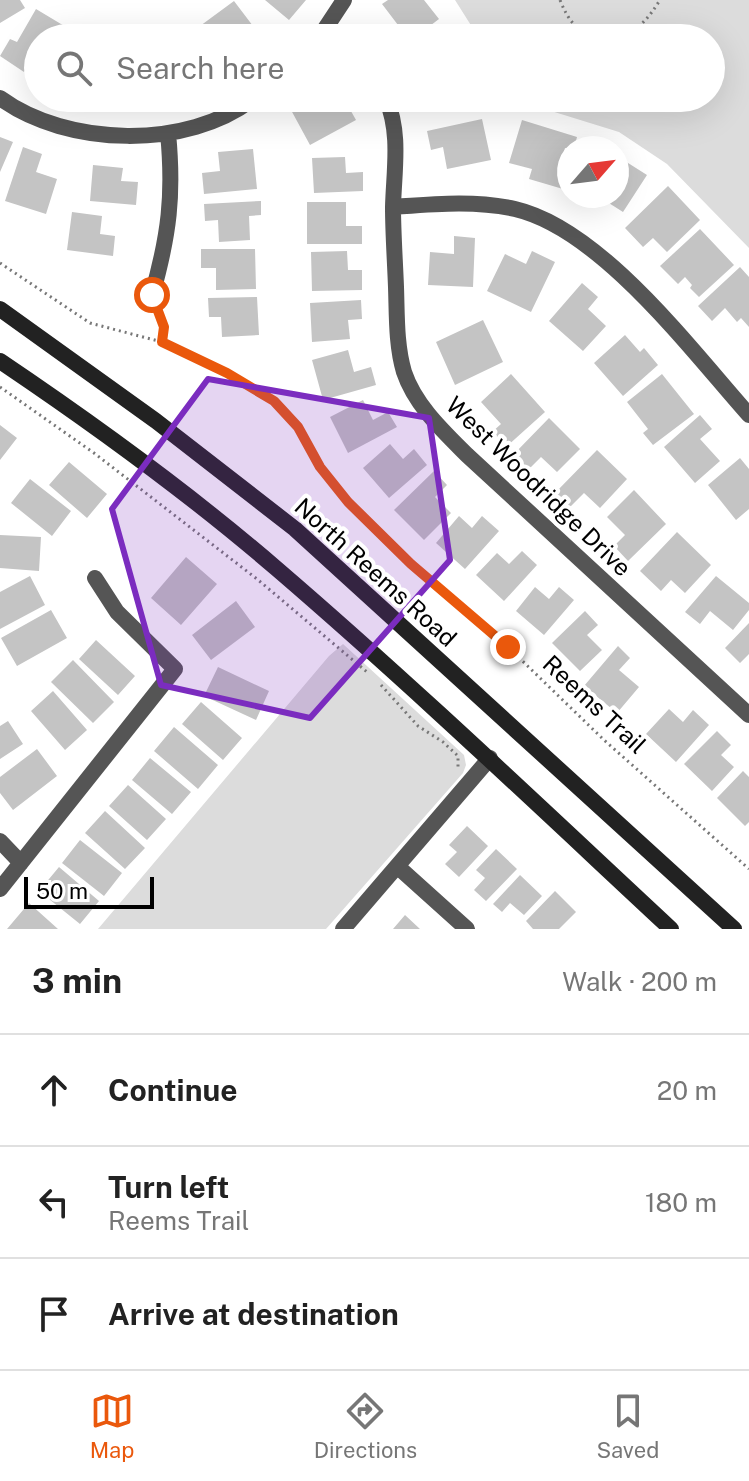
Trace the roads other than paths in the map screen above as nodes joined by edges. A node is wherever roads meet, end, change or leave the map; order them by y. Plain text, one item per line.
1 (344, 0) edge
2 (332, 24) edge
3 (0, 98) edge
4 (24, 111) edge
5 (26, 112) edge
6 (231, 112) edge
7 (392, 112) edge
8 (168, 133) junction
9 (393, 207) junction
10 (152, 295) road end
11 (0, 309) edge
12 (0, 361) edge
13 (749, 415) edge
14 (95, 578) dead end
15 (749, 715) edge
16 (490, 758) junction
17 (0, 841) edge
18 (21, 863) junction
19 (397, 866) junction
20 (0, 889) edge
21 (343, 929) edge
22 (467, 929) edge
23 (671, 929) edge
24 (734, 929) edge

1 - 2 street
3 - 4 street
5 - 8 street
6 - 8 street
7 - 9 street, West Woodridge Drive
8 - 10 street
9 - 13 street
9 - 15 street, West Woodridge Drive
11 - 24 main road, North Reems Road
12 - 16 main road
14 - 18 street
16 - 19 street
16 - 23 main road
17 - 18 street
18 - 20 street
19 - 21 street
19 - 22 street

